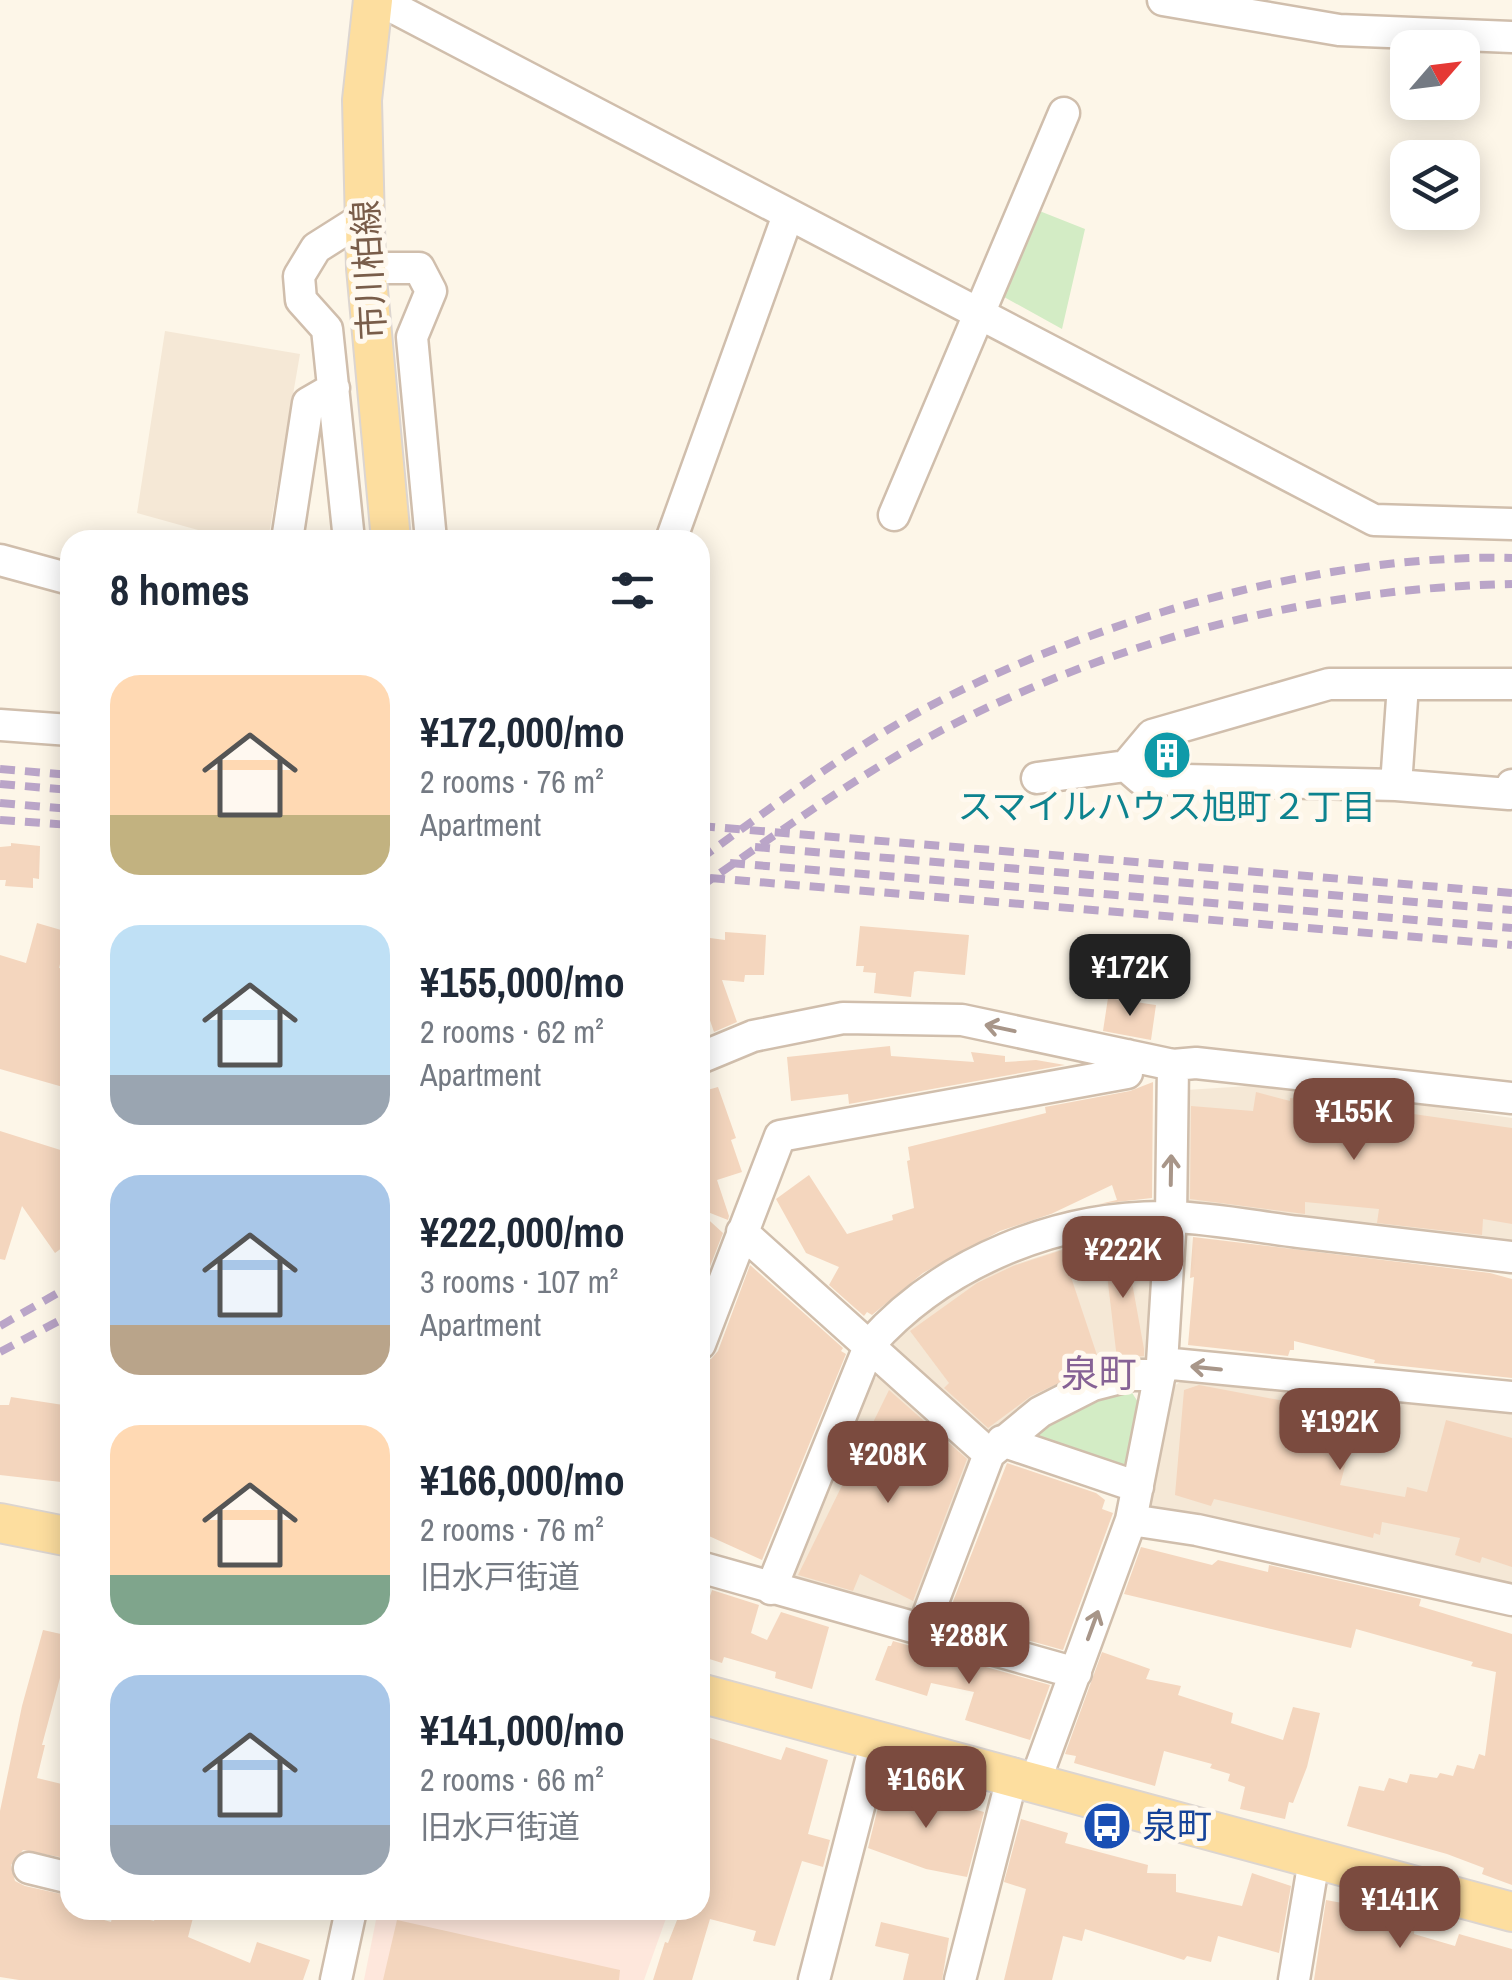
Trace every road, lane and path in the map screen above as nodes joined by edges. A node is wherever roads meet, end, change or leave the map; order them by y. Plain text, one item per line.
1 (376, 0) edge
2 (1163, 0) edge
3 (1512, 37) edge
4 (1064, 114) dead end
5 (788, 216) junction
6 (364, 217) junction
7 (366, 268) junction
8 (979, 314) junction
9 (334, 388) junction
10 (894, 515) dead end
11 (1512, 524) edge
12 (289, 530) edge
13 (347, 530) edge
14 (391, 530) edge
15 (430, 530) edge
16 (676, 530) edge
17 (0, 560) edge
18 (60, 575) edge
19 (1512, 684) edge
20 (1403, 685) junction
21 (0, 724) edge
22 (60, 729) edge
23 (1126, 766) junction
24 (1037, 778) dead end
25 (1396, 784) junction
26 (1512, 786) edge
27 (710, 1054) edge
28 (1127, 1055) junction
29 (1173, 1065) junction
30 (1512, 1098) edge
31 (1171, 1217) junction
32 (742, 1232) junction
33 (1512, 1257) edge
34 (710, 1317) edge
35 (870, 1344) junction
36 (1161, 1369) junction
37 (1512, 1398) edge
38 (996, 1447) junction
39 (1138, 1487) junction
40 (1131, 1520) junction
41 (0, 1523) edge
42 (60, 1536) edge
43 (710, 1570) edge
44 (770, 1589) junction
45 (1512, 1600) edge
46 (923, 1628) junction
47 (1076, 1673) junction
48 (710, 1695) edge
49 (876, 1741) junction
50 (1024, 1778) junction
51 (1314, 1860) junction
52 (30, 1868) dead end
53 (60, 1876) edge
54 (1512, 1912) edge
55 (349, 1920) edge
56 (336, 1980) edge
57 (814, 1980) edge
58 (960, 1980) edge
59 (1294, 1980) edge

1 - 5 street
1 - 6 main road, 市川柏線
2 - 3 street
4 - 8 street
5 - 8 street
5 - 16 street
6 - 7 main road, 市川柏線
6 - 9 street
7 - 14 main road, 市川柏線
7 - 15 street
8 - 10 street
8 - 11 street
9 - 12 street
9 - 13 street
17 - 18 street
19 - 20 street
20 - 23 street
20 - 25 street
21 - 22 street
23 - 24 street
23 - 25 street
25 - 26 street
28 -> 27 street
28 - 29 street
28 - 32 street
29 - 30 street
31 -> 29 street
31 - 33 street
31 - 35 street
31 - 36 street
32 - 34 street
32 - 35 street
35 - 38 street
35 - 44 street
37 -> 36 street
36 - 38 street
36 - 39 street
38 - 39 street
38 - 46 street
39 - 40 street
40 - 45 street
47 -> 40 street
41 - 42 main road
43 - 44 street
44 - 46 street
46 - 47 street
47 - 50 street
48 - 49 main road
49 - 50 main road
49 - 57 street
50 - 51 main road
50 - 58 street
51 - 54 main road
51 - 59 street
52 - 53 street
55 - 56 street

